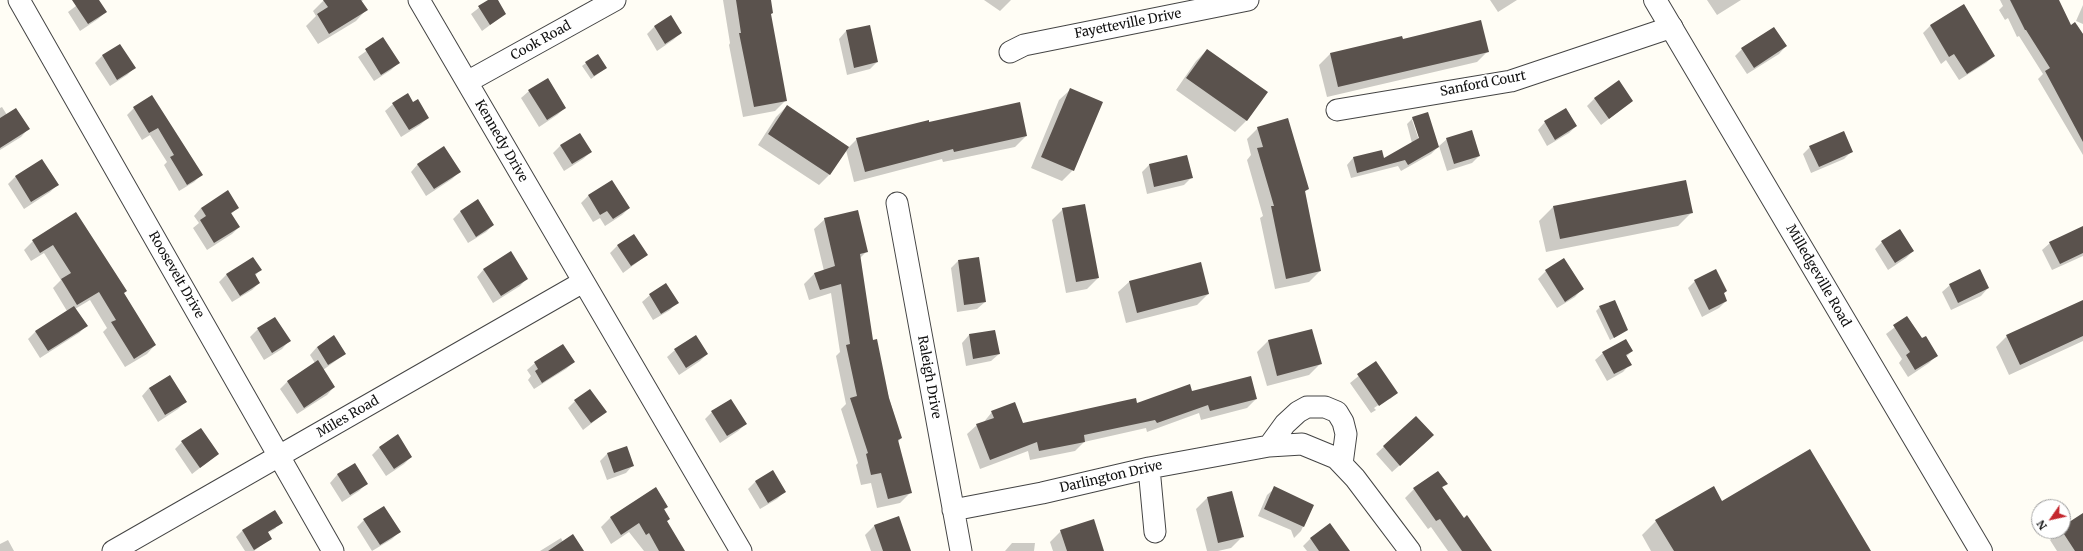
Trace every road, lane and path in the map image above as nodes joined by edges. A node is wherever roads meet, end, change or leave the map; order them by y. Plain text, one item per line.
1 (19, 0) edge
2 (419, 0) edge
3 (615, 0) edge
4 (1248, 0) edge
5 (1655, 0) edge
6 (1672, 27) junction
7 (1010, 52) dead end
8 (467, 82) junction
9 (1336, 110) dead end
10 (897, 203) dead end
11 (582, 282) junction
12 (1269, 446) junction
13 (279, 456) junction
14 (1342, 464) junction
15 (1149, 468) junction
16 (953, 510) junction
17 (1155, 532) dead end
18 (113, 551) edge
19 (333, 551) edge
20 (741, 551) edge
21 (961, 551) edge
22 (1410, 551) edge
23 (1981, 551) edge

1 - 13 street, Roosevelt Drive
2 - 8 street, Kennedy Drive
3 - 8 street, Cook Road
4 - 7 street, Fayetteville Drive
5 - 6 street, Milledgeville Road
6 - 9 street, Sanford Court
6 - 23 street, Milledgeville Road
8 - 11 street, Kennedy Drive
10 - 16 street, Raleigh Drive
11 - 13 street, Miles Road
11 - 20 street, Kennedy Drive
12 - 14 street, Darlington Drive
12 - 14 street
12 - 15 street, Darlington Drive
13 - 18 street, Miles Road
13 - 19 street, Roosevelt Drive
14 - 22 street, Darlington Drive
15 - 16 street, Darlington Drive
15 - 17 street
16 - 21 street, Raleigh Drive

